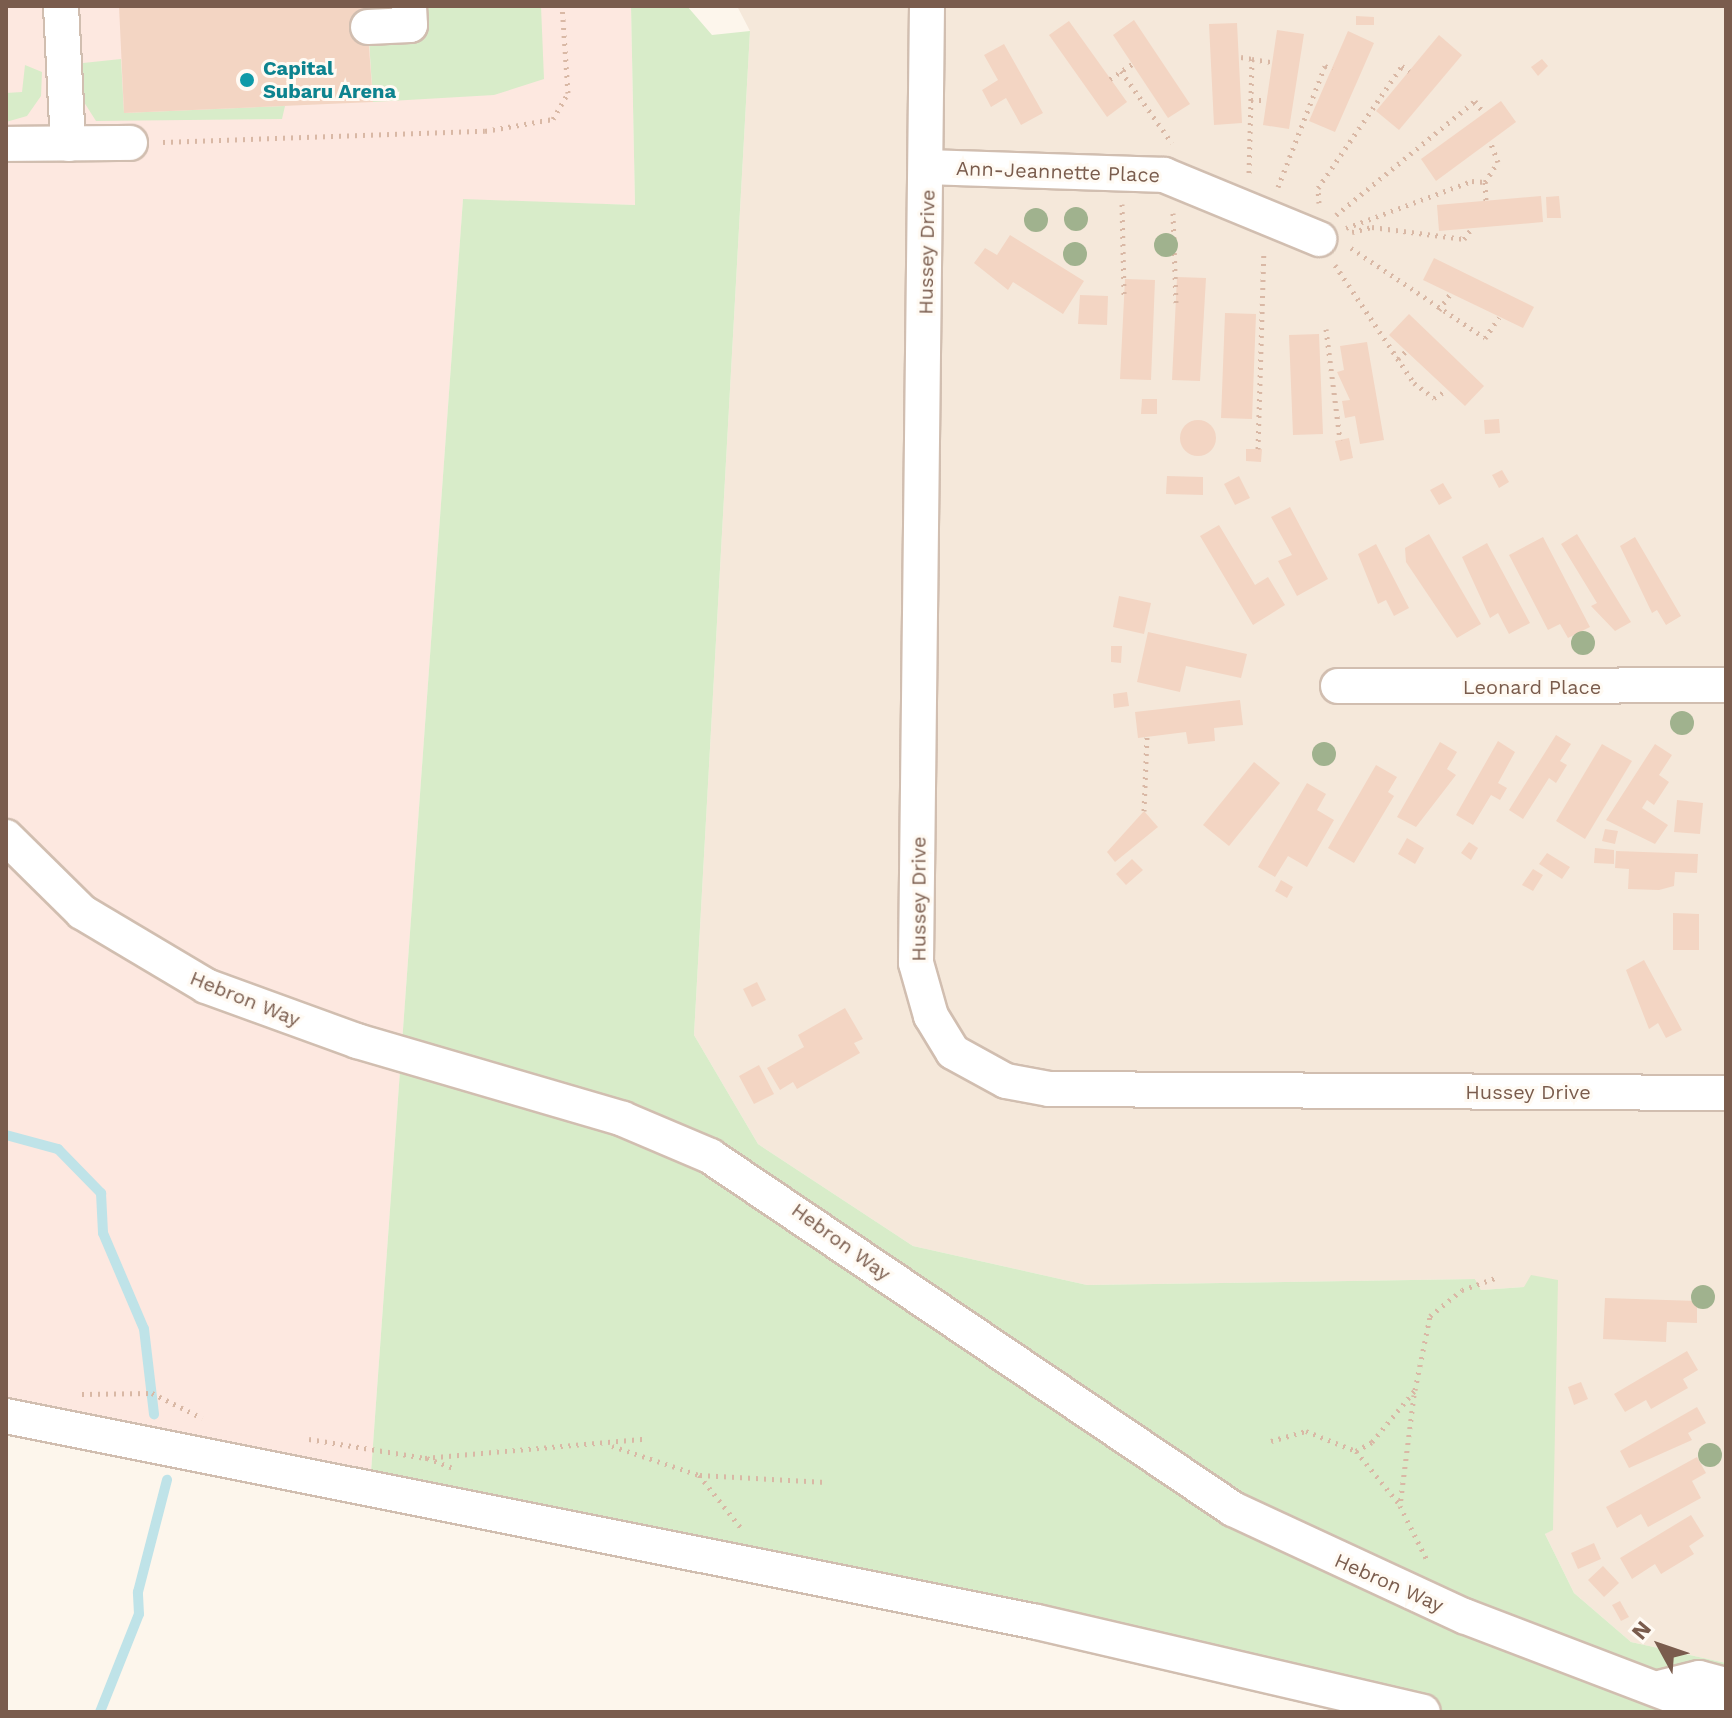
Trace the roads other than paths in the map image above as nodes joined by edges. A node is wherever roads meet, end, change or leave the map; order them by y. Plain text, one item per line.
1 (61, 6) edge
2 (409, 6) edge
3 (927, 6) edge
4 (368, 27) dead end
5 (130, 143) road end
6 (6, 144) edge
7 (68, 144) junction
8 (928, 167) junction
9 (1319, 239) road end
10 (1726, 685) edge
11 (1338, 686) dead end
12 (6, 837) edge
13 (1726, 1093) edge
14 (6, 1416) edge
15 (1722, 1690) edge
16 (1423, 1712) edge

1 - 7 street
2 - 4 street
3 - 8 street, Hussey Drive
5 - 7 street
6 - 7 street
8 - 9 street, Ann-Jeannette Place
8 - 13 street, Hussey Drive
10 - 11 street, Leonard Place
12 - 15 street, Hebron Way
14 - 16 street

